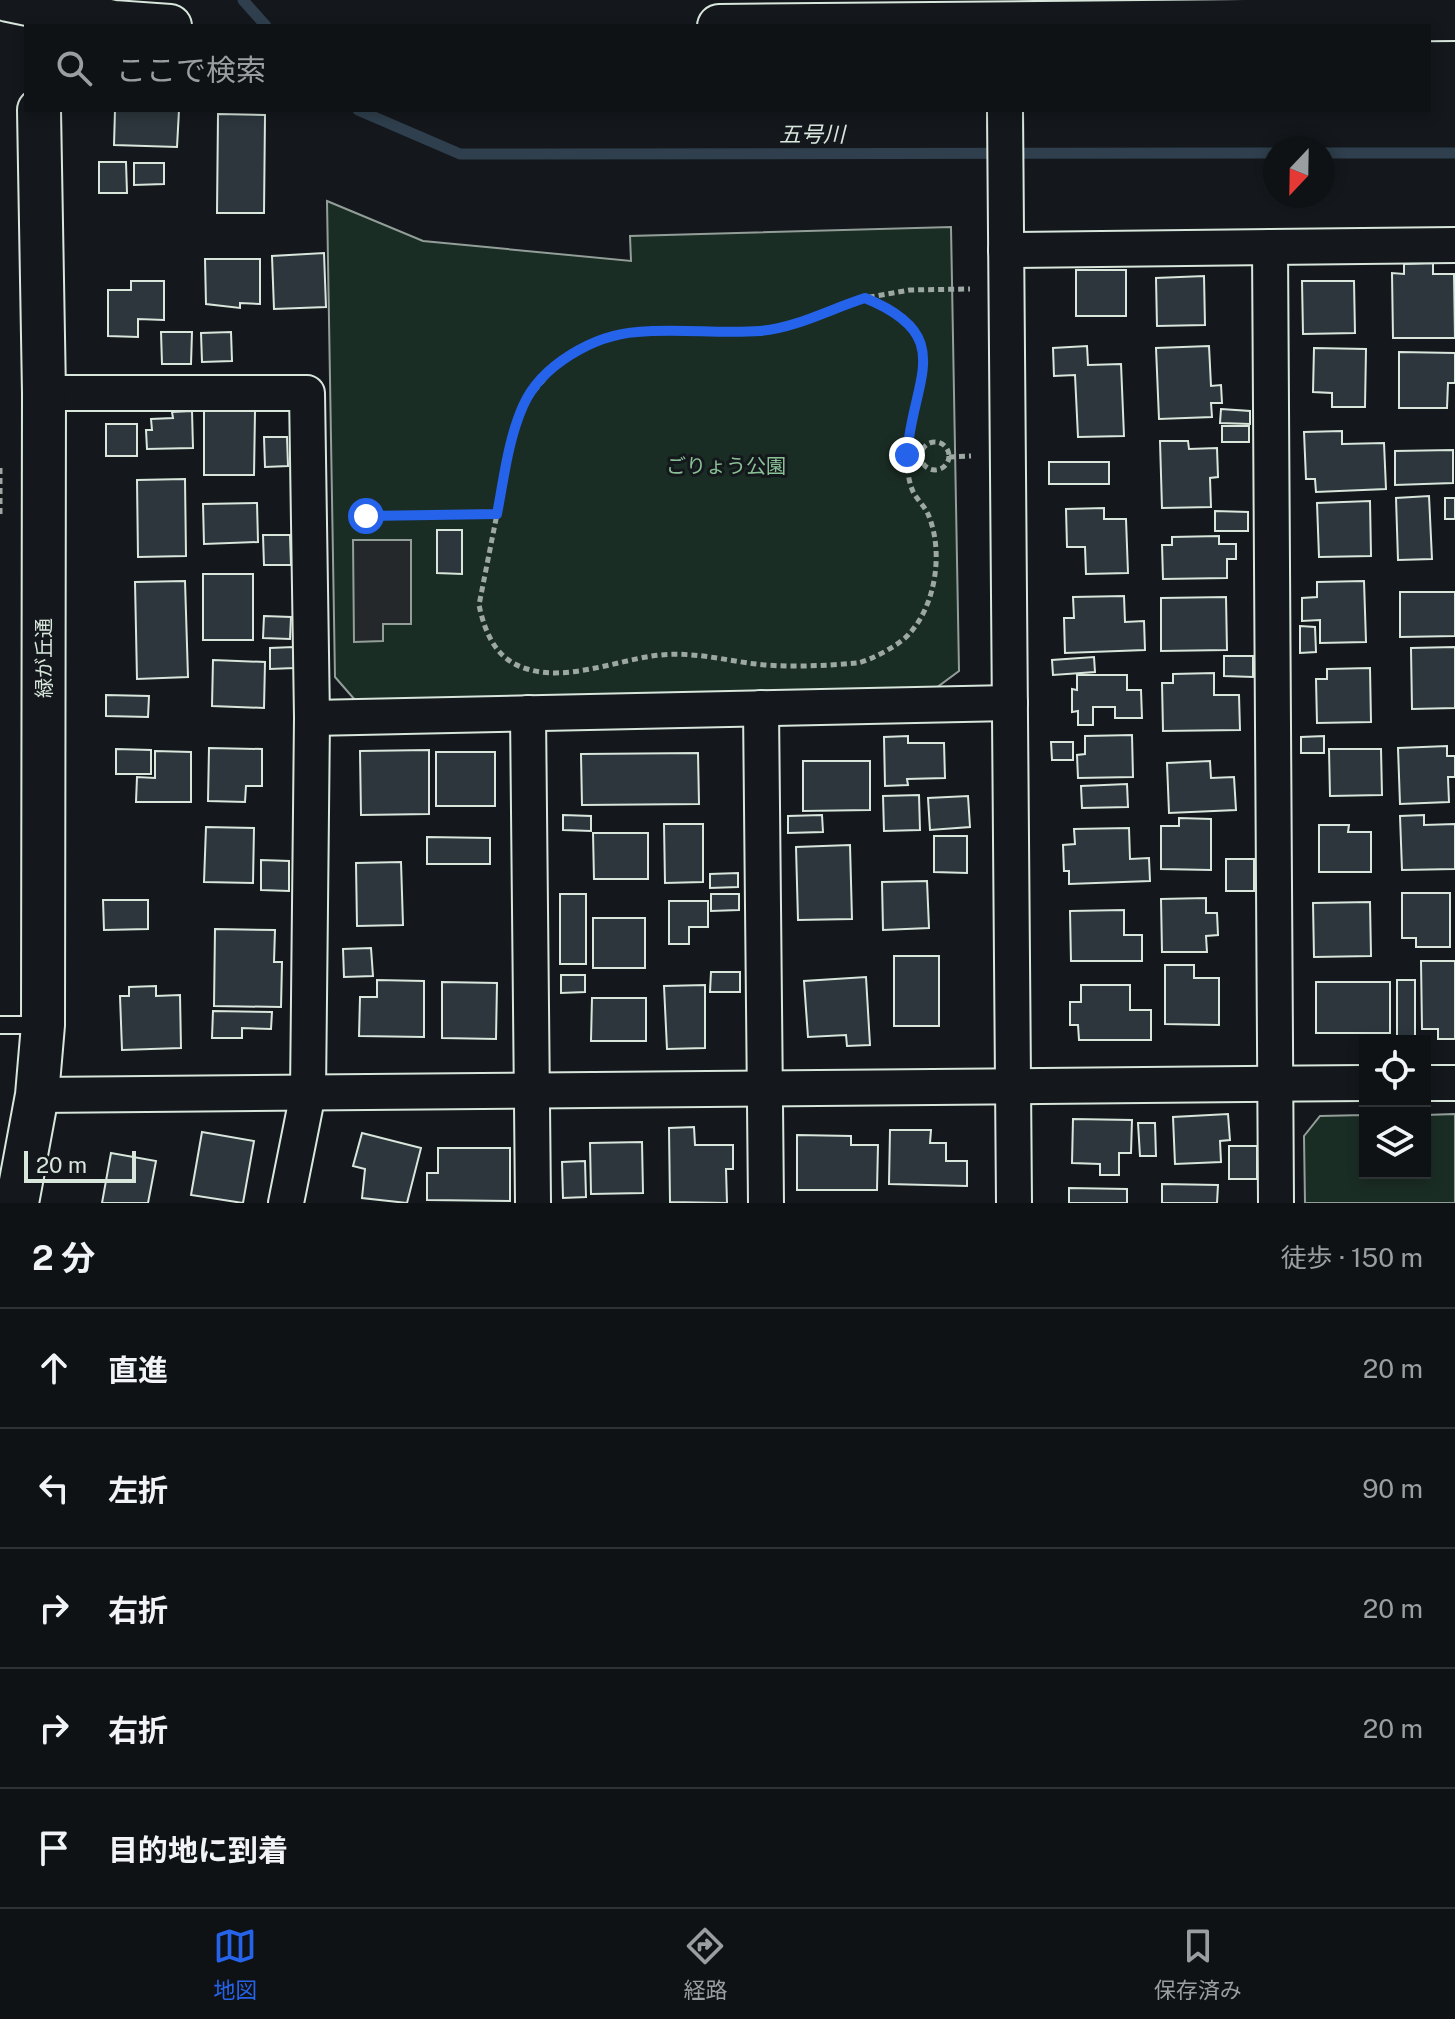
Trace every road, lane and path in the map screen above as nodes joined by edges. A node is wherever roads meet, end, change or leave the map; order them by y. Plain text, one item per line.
1 (31, 12) edge
2 (1005, 16) edge
3 (1455, 19) edge
4 (142, 24) edge
5 (776, 24) edge
6 (39, 112) edge
7 (1005, 112) edge
8 (1455, 245) edge
9 (1270, 247) junction
10 (1006, 250) junction
11 (970, 289) dead end
12 (865, 298) junction
13 (44, 393) junction
14 (907, 455) junction
15 (920, 456) junction
16 (971, 456) dead end
17 (949, 457) junction
18 (497, 514) junction
19 (366, 516) dead end
20 (1010, 703) junction
21 (761, 708) junction
22 (528, 713) junction
23 (312, 718) junction
24 (0, 1025) edge
25 (43, 1025) junction
26 (1359, 1083) edge
27 (1431, 1083) edge
28 (1455, 1083) edge
29 (1276, 1084) junction
30 (1013, 1085) junction
31 (765, 1087) junction
32 (532, 1090) junction
33 (308, 1093) junction
34 (37, 1095) junction
35 (17, 1203) edge
36 (286, 1203) edge
37 (533, 1203) edge
38 (766, 1203) edge
39 (1014, 1203) edge
40 (1276, 1203) edge

1 - 4 street
2 - 3 street
2 - 5 street
6 - 13 street, 緑が丘通
7 - 10 street
8 - 9 street
9 - 10 street
9 - 29 street
10 - 20 street
11 - 12 path
12 - 14 path
12 - 18 path
13 - 23 street
13 - 25 street, 緑が丘通
14 - 15 path
14 - 18 path
15 - 17 path
15 - 17 path
16 - 17 path
18 - 19 path
20 - 21 street
20 - 30 street
21 - 22 street
21 - 31 street
22 - 23 street
22 - 32 street
23 - 33 street
24 - 25 lane
25 - 34 street, 緑が丘通
26 - 29 street
27 - 28 street
29 - 30 street
29 - 40 street
30 - 31 street
30 - 39 street
31 - 32 street
31 - 38 street
32 - 33 street
32 - 37 street
33 - 34 street
33 - 36 street
34 - 35 street, 緑が丘通

